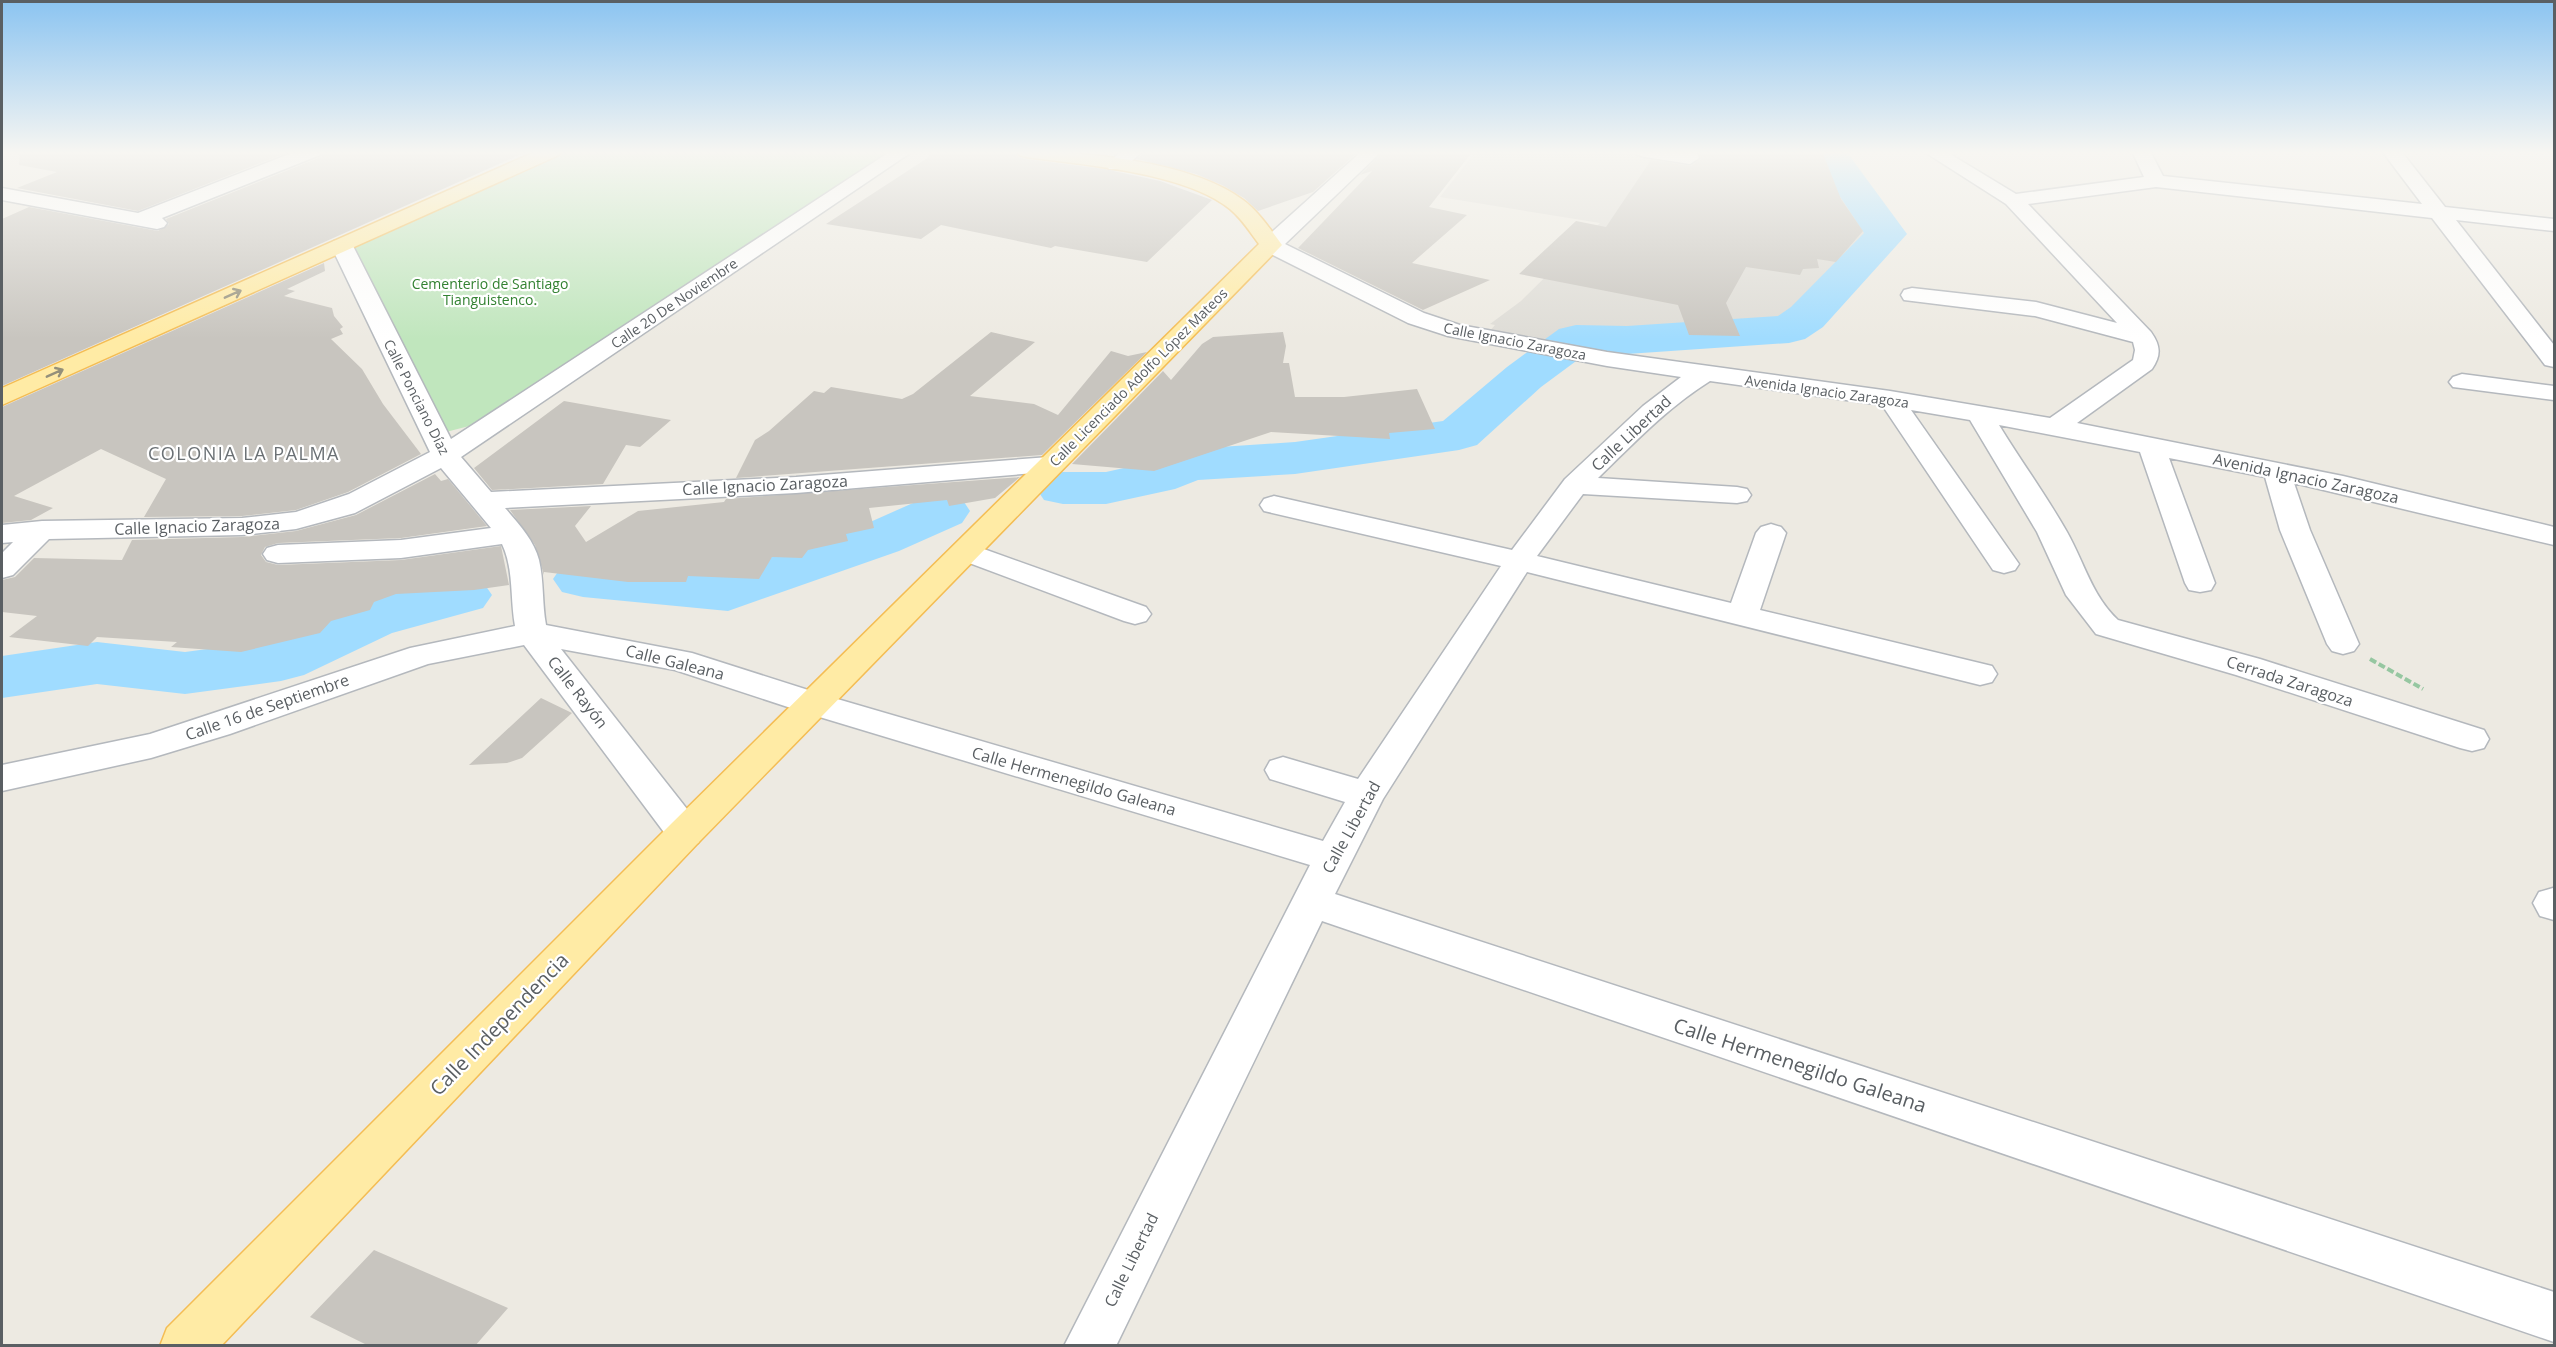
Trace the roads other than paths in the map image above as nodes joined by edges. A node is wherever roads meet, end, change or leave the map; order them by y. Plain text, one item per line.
1 (109, 214) edge
2 (163, 214) edge
3 (413, 214) edge
4 (809, 214) edge
5 (1244, 214) edge
6 (1305, 214) edge
7 (2026, 214) edge
8 (2441, 214) edge
9 (2456, 214) edge
10 (2554, 225) edge
11 (1271, 245) junction
12 (342, 246) junction
13 (1912, 295) dead end
14 (2143, 337) junction
15 (2554, 360) edge
16 (1705, 373) junction
17 (2462, 382) dead end
18 (2554, 393) edge
19 (2, 397) edge
20 (1890, 399) junction
21 (1979, 414) junction
22 (2055, 427) junction
23 (2151, 446) junction
24 (445, 455) junction
25 (1049, 465) junction
26 (2277, 472) junction
27 (1575, 485) junction
28 (1737, 495) dead end
29 (482, 501) junction
30 (1274, 505) dead end
31 (42, 530) junction
32 (1771, 533) dead end
33 (2, 534) edge
34 (512, 534) junction
35 (2554, 536) edge
36 (967, 552) junction
37 (278, 554) dead end
38 (1519, 561) junction
39 (2004, 564) dead end
40 (2, 569) edge
41 (2200, 583) dead end
42 (1135, 614) dead end
43 (1742, 617) junction
44 (532, 633) junction
45 (2343, 644) road end
46 (1980, 674) dead end
47 (814, 704) junction
48 (2472, 739) dead end
49 (1283, 770) dead end
50 (2, 778) edge
51 (1367, 795) junction
52 (685, 833) junction
53 (1333, 858) junction
54 (1310, 901) junction
55 (2554, 1317) edge
56 (185, 1346) edge
57 (1089, 1346) edge

1 - 2 street
3 - 12 main road
4 - 24 street, Calle 20 De Noviembre
5 - 11 main road
6 - 11 street
7 - 14 street
8 - 15 street
9 - 10 street
11 - 16 street, Calle Ignacio Zaragoza
11 - 25 main road, Calle Licenciado Adolfo López Mateos
19 -> 12 main road
12 - 24 street, Calle Ponciano Díaz
13 - 14 street
14 - 22 street
16 - 20 street, Avenida Ignacio Zaragoza
16 - 27 street, Calle Libertad
17 - 18 street
20 - 21 street, Avenida Ignacio Zaragoza
20 - 39 street
21 - 22 street, Avenida Ignacio Zaragoza
21 - 48 street, Cerrada Zaragoza
22 - 23 street, Avenida Ignacio Zaragoza
23 - 26 street, Avenida Ignacio Zaragoza
23 - 41 street
24 - 29 street, Calle Ponciano Díaz
24 - 31 street, Calle Ignacio Zaragoza
25 - 29 street, Calle Ignacio Zaragoza
25 - 36 main road, Calle Licenciado Adolfo López Mateos
26 - 35 street, Avenida Ignacio Zaragoza
26 - 45 street
27 - 28 street
27 - 38 street, Calle Libertad
29 - 34 street, Calle Ponciano Díaz
30 - 38 street
31 - 33 street, Calle Ignacio Zaragoza
31 - 40 street
32 - 43 street
34 - 37 street
34 - 44 street, Calle Rayón
36 - 42 street
36 - 47 main road, Calle Licenciado Adolfo López Mateos
38 - 43 street
38 - 51 street, Calle Libertad
43 - 46 street
44 - 47 street, Calle Galeana
44 - 50 street, Calle 16 de Septiembre
44 - 52 street, Calle Rayón
47 - 52 main road, Calle Independencia
47 - 53 street, Calle Hermenegildo Galeana
49 - 51 street
51 - 53 street, Calle Libertad
52 - 56 main road, Calle Independencia
53 - 54 street, Calle Libertad
54 - 55 street, Calle Hermenegildo Galeana
54 - 57 street, Calle Libertad

